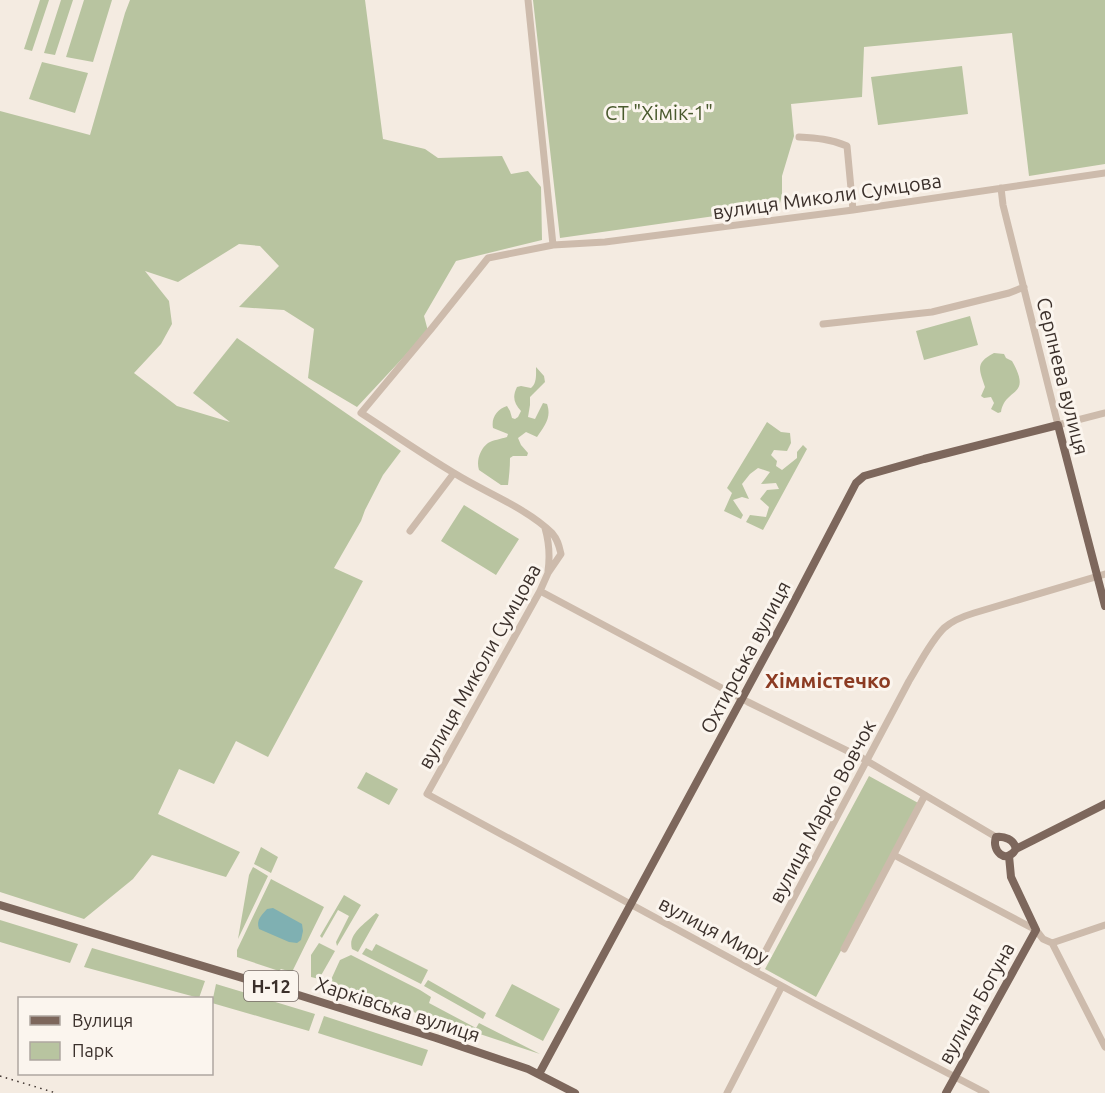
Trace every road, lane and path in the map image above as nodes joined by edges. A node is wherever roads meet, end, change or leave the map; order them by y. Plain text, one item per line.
1 (528, 0) edge
2 (799, 137) dead end
3 (1105, 173) edge
4 (1001, 188) junction
5 (853, 210) junction
6 (553, 245) junction
7 (1024, 287) junction
8 (823, 324) dead end
9 (1105, 413) edge
10 (1058, 425) junction
11 (454, 473) junction
12 (545, 528) junction
13 (410, 531) dead end
14 (548, 573) junction
15 (1101, 575) edge
16 (540, 591) junction
17 (1105, 606) edge
18 (742, 698) junction
19 (866, 761) junction
20 (427, 794) joint
21 (925, 795) junction
22 (1105, 804) edge
23 (996, 837) junction
24 (1016, 849) junction
25 (894, 855) junction
26 (1009, 856) junction
27 (631, 904) junction
28 (0, 906) edge
29 (1105, 925) edge
30 (1036, 930) junction
31 (1052, 943) junction
32 (844, 949) dead end
33 (755, 971) junction
34 (782, 986) junction
35 (1105, 1047) edge
36 (539, 1074) junction
37 (955, 1076) junction
38 (575, 1093) edge
39 (727, 1093) edge
40 (946, 1093) edge
41 (986, 1093) edge

1 - 6 street
2 - 5 street
3 - 4 street, вулиця Миколи Сумцова
4 - 5 street, вулиця Миколи Сумцова
4 - 7 street, Серпнева вулиця
5 - 6 street, вулиця Миколи Сумцова
6 - 11 street, вулиця Миколи Сумцова
7 - 8 street
7 - 10 street, Серпнева вулиця
9 - 10 street, Охтирська вулиця
10 - 15 main road, Серпнева вулиця
10 - 18 main road, Охтирська вулиця
11 - 12 street
11 - 13 street
12 - 14 street
12 - 14 street, вулиця Миколи Сумцова
14 - 16 street, вулиця Миколи Сумцова
15 - 17 main road, Серпнева вулиця
15 - 19 street, вулиця Марко Вовчок
16 - 18 street
16 - 20 street, вулиця Миколи Сумцова
18 - 19 street
18 - 27 main road, Охтирська вулиця
19 - 21 street
19 - 33 street, вулиця Марко Вовчок
20 - 27 street, вулиця Миру
21 - 23 street
21 - 25 street
22 - 24 main road
23 - 24 main road
23 - 26 main road
24 - 26 main road
25 - 30 street
25 - 32 street
26 - 30 main road
27 - 33 street, вулиця Миру
27 - 36 main road, Охтирська вулиця
28 - 36 main road, Харківська вулиця / Н-12
29 - 31 street
30 - 31 street
30 - 37 main road, вулиця Богуна
31 - 35 street
33 - 34 street, вулиця Миру
34 - 37 street, вулиця Миру
34 - 39 street
36 - 38 main road, Харківська вулиця / Н-12
37 - 40 main road, вулиця Богуна
37 - 41 street, вулиця Миру

